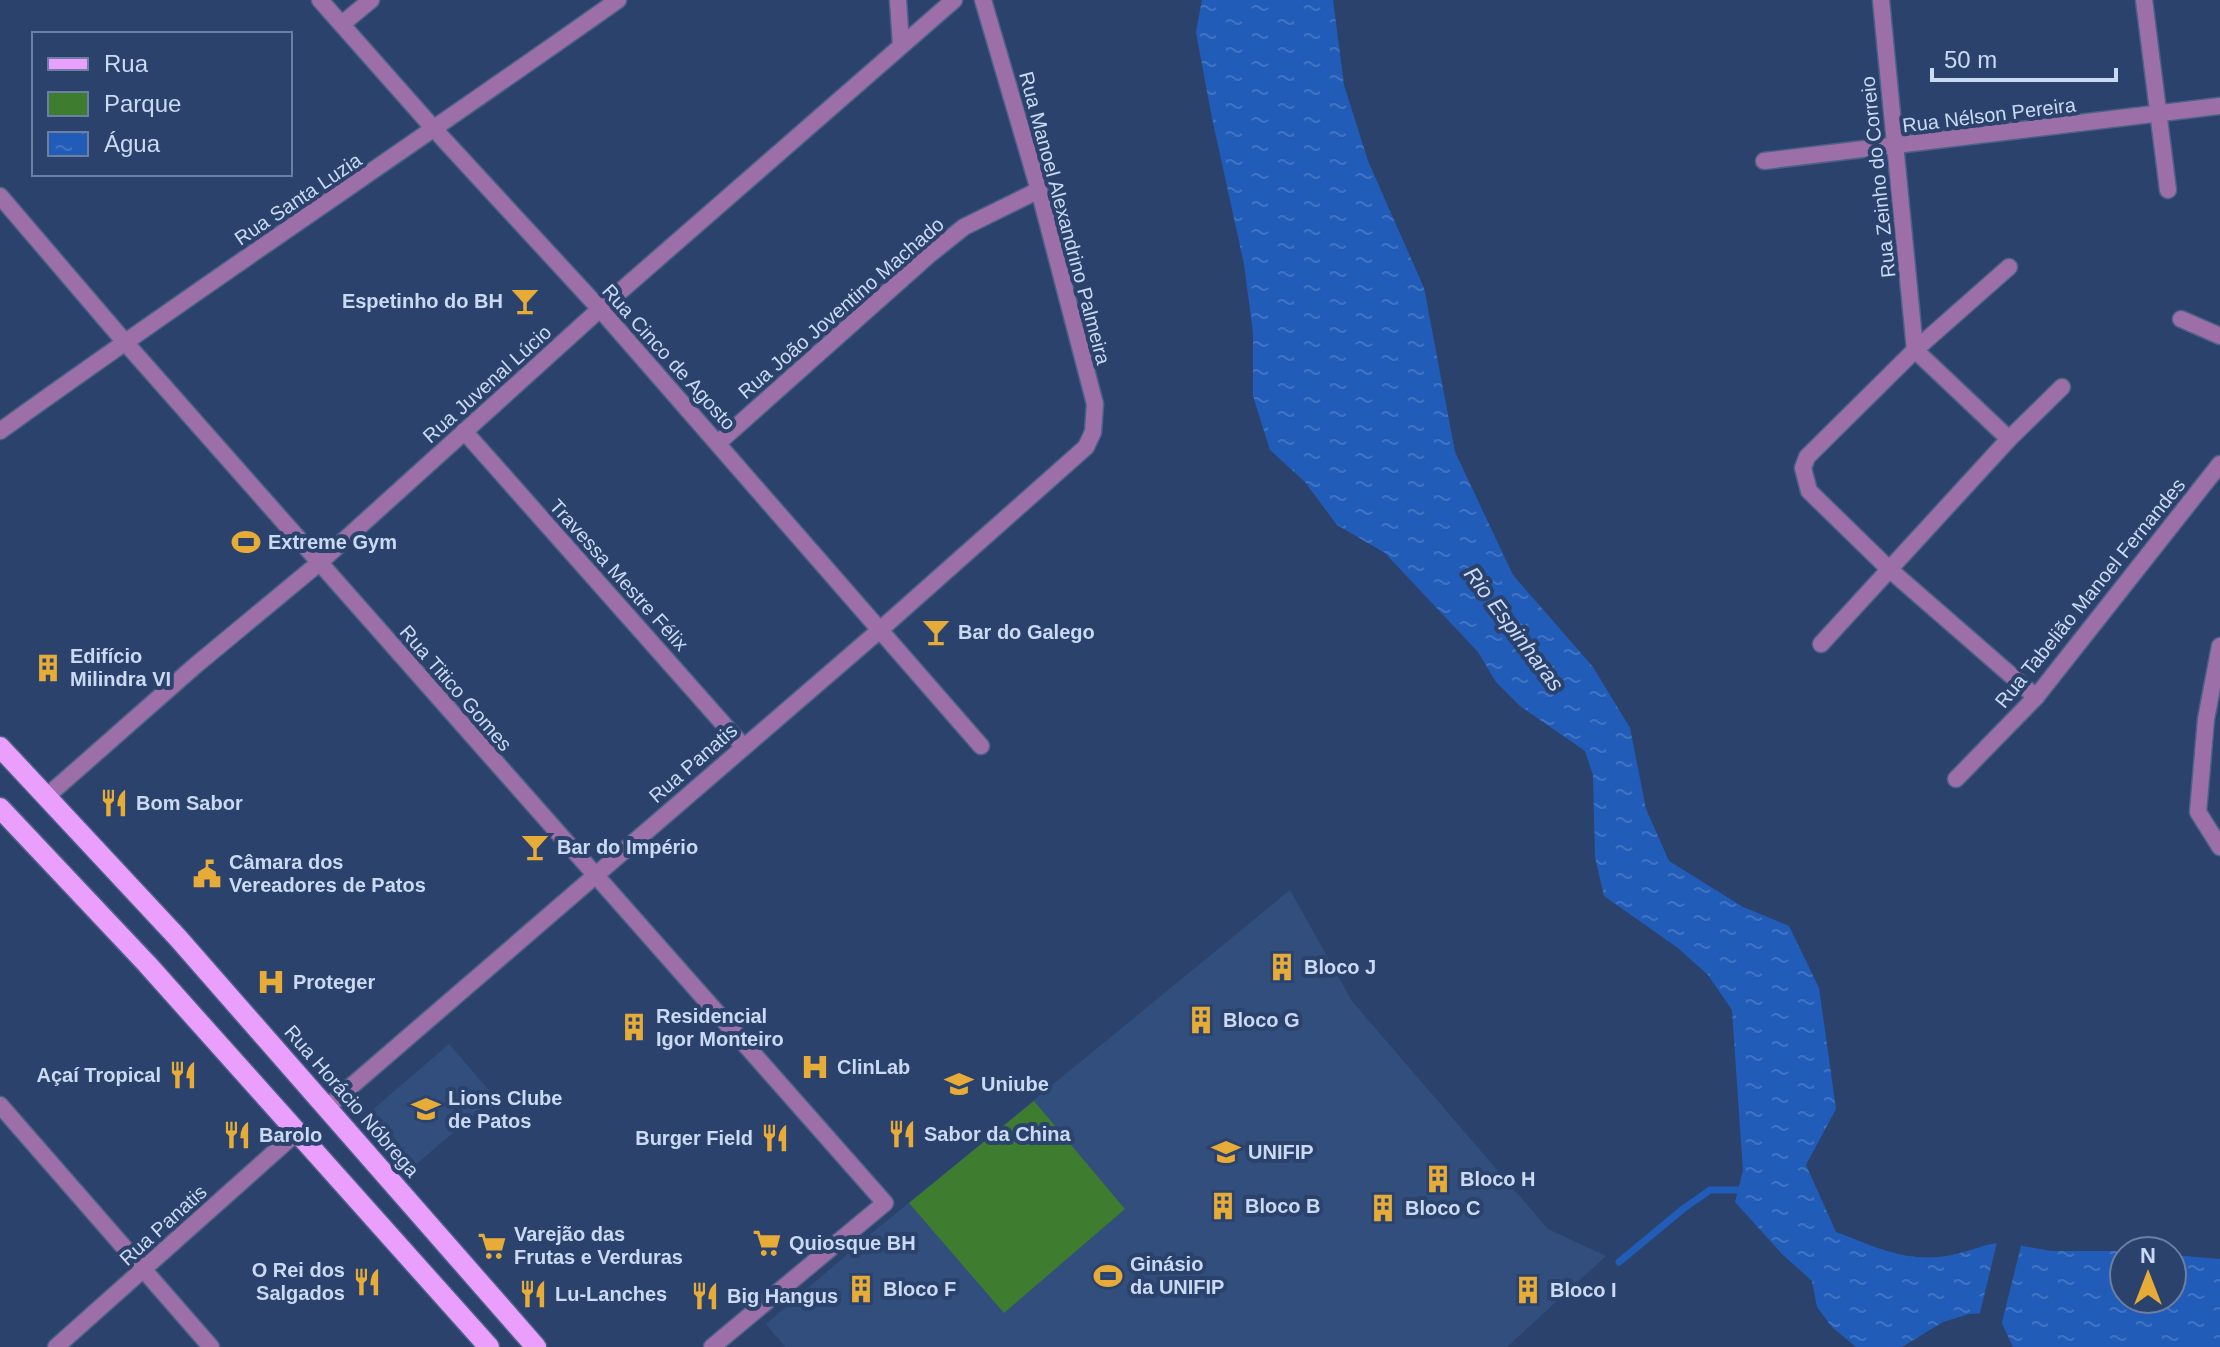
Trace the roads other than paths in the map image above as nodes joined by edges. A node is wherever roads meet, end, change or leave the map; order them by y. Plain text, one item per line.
1 (320, 0) edge
2 (371, 0) edge
3 (618, 0) edge
4 (898, 0) edge
5 (954, 0) edge
6 (983, 0) edge
7 (1881, 0) edge
8 (2144, 0) edge
9 (342, 24) junction
10 (901, 45) junction
11 (2220, 106) edge
12 (2159, 114) junction
13 (435, 130) junction
14 (1895, 147) junction
15 (1764, 161) dead end
16 (1039, 190) junction
17 (2168, 190) dead end
18 (0, 196) edge
19 (2009, 267) dead end
20 (600, 309) junction
21 (2181, 319) dead end
22 (2220, 336) edge
23 (124, 341) junction
24 (1915, 350) junction
25 (2062, 387) dead end
26 (0, 431) edge
27 (464, 431) junction
28 (2009, 439) junction
29 (718, 443) junction
30 (1086, 447) joint
31 (2220, 464) edge
32 (319, 563) junction
33 (1889, 569) junction
34 (881, 629) junction
35 (1821, 644) dead end
36 (2220, 646) edge
37 (2036, 697) junction
38 (743, 746) junction
39 (981, 746) dead end
40 (0, 747) edge
41 (1956, 779) dead end
42 (46, 797) junction
43 (3, 819) edge
44 (2220, 846) edge
45 (594, 875) junction
46 (0, 1105) edge
47 (326, 1108) junction
48 (296, 1133) junction
49 (142, 1271) junction
50 (56, 1347) edge
51 (211, 1347) edge
52 (489, 1347) edge
53 (536, 1347) edge
54 (712, 1347) edge

1 - 9 street, Rua Cinco de Agosto
2 - 9 street
3 - 13 street, Rua Santa Luzia
4 - 10 street
5 - 10 street, Rua Juvenal Lúcio
6 - 16 street, Rua Manoel Alexandrino Palmeira
7 - 14 street, Rua Zeinho do Correio
8 - 12 street
9 - 13 street, Rua Cinco de Agosto
10 - 20 street, Rua Juvenal Lúcio
11 - 12 street, Rua Nélson Pereira
12 - 14 street, Rua Nélson Pereira
12 - 17 street
13 - 20 street, Rua Cinco de Agosto
13 - 23 street, Rua Santa Luzia
14 - 15 street, Rua Nélson Pereira
14 - 24 street, Rua Zeinho do Correio
16 - 29 street, Rua João Joventino Machado
16 - 30 street, Rua Manoel Alexandrino Palmeira
18 - 23 street, Rua Titico Gomes
19 - 24 street
20 - 27 street, Rua Juvenal Lúcio
20 - 29 street, Rua Cinco de Agosto
21 - 22 street
23 - 26 street, Rua Santa Luzia
23 - 32 street, Rua Titico Gomes
24 - 28 street
24 - 33 street
25 - 28 street
27 - 32 street, Rua Juvenal Lúcio
27 - 38 street, Travessa Mestre Félix
28 - 33 street
29 - 34 street, Rua Cinco de Agosto
30 - 34 street, Rua Panatis
31 - 37 street, Rua Tabelião Manoel Fernandes
32 - 42 street, Rua Juvenal Lúcio
32 - 45 street, Rua Titico Gomes
33 - 35 street
33 - 37 street
34 - 38 street, Rua Panatis
34 - 39 street, Rua Cinco de Agosto
36 - 44 street
37 - 41 street, Rua Tabelião Manoel Fernandes
38 - 45 street, Rua Panatis
40 - 42 main road, Rua Horácio Nóbrega
42 - 47 main road, Rua Horácio Nóbrega
43 - 48 main road
45 - 47 street, Rua Panatis
45 - 54 street, Rua Titico Gomes
46 - 49 street
47 - 53 main road, Rua Horácio Nóbrega
48 - 49 street, Rua Panatis
48 - 52 main road
49 - 50 street, Rua Panatis
49 - 51 street

